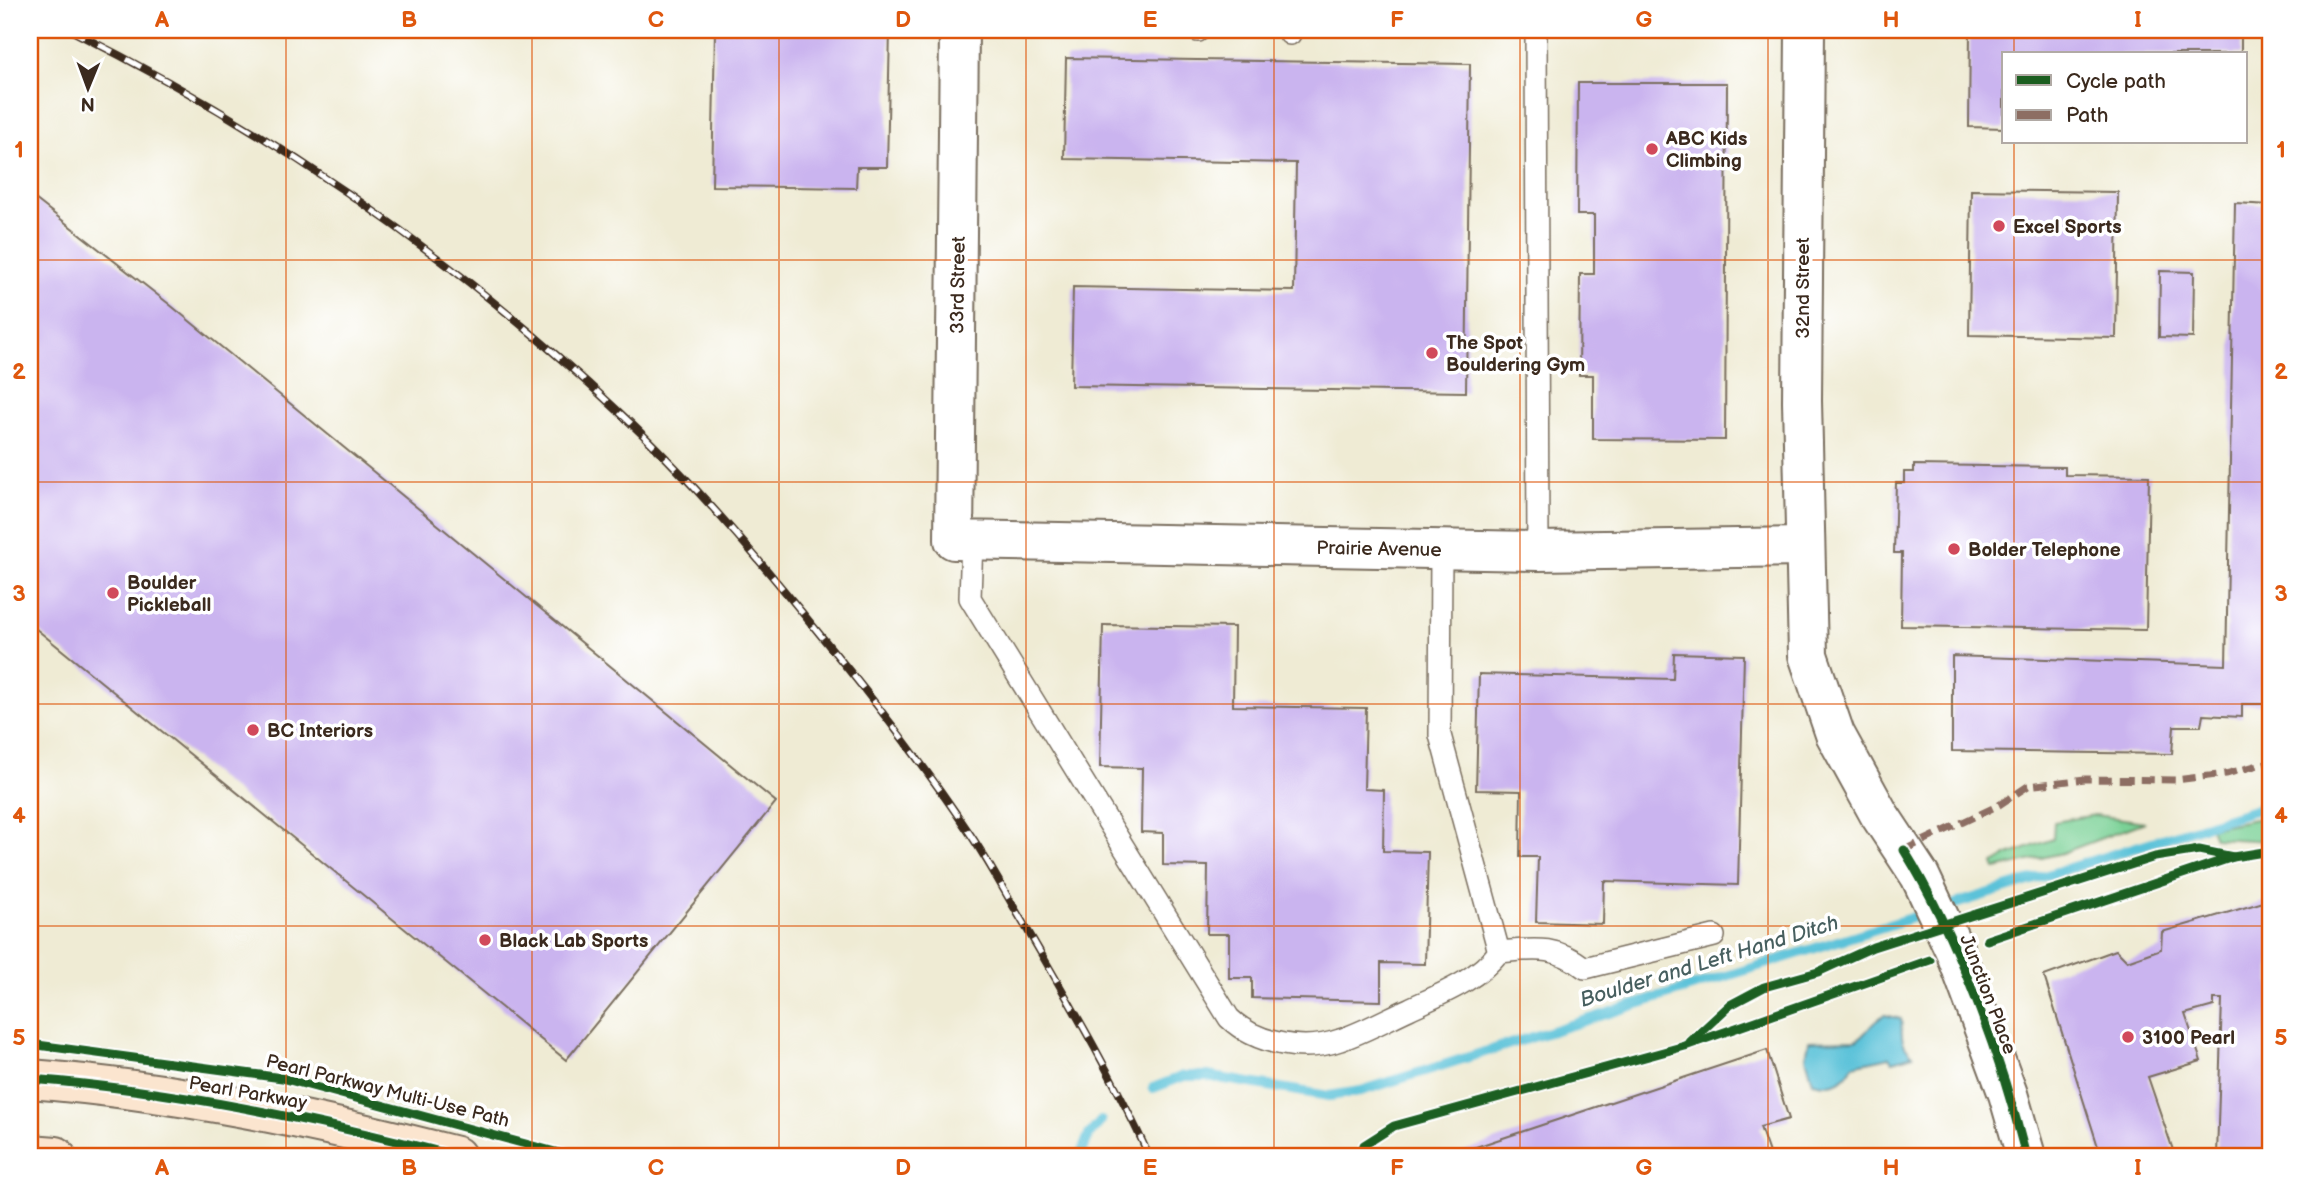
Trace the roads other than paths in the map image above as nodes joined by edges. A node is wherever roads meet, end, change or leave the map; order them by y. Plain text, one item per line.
1 (959, 30) edge
2 (1536, 30) edge
3 (1805, 30) edge
4 (963, 540) junction
5 (1803, 547) junction
6 (1440, 549) junction
7 (1538, 551) junction
8 (1714, 936) dead end
9 (1499, 952) junction
10 (30, 1079) edge
11 (30, 1154) edge
12 (56, 1156) edge
13 (456, 1156) edge
14 (2026, 1156) edge

1 - 4 street, 33rd Street
2 - 7 lane
3 - 5 street, 32nd Street
4 - 6 street, Prairie Avenue
4 - 9 lane
5 - 7 street, Prairie Avenue
5 - 14 street, Junction Place
6 - 7 street, Prairie Avenue
6 - 9 lane
8 - 9 lane
10 - 13 main road, Pearl Parkway
11 - 12 main road

